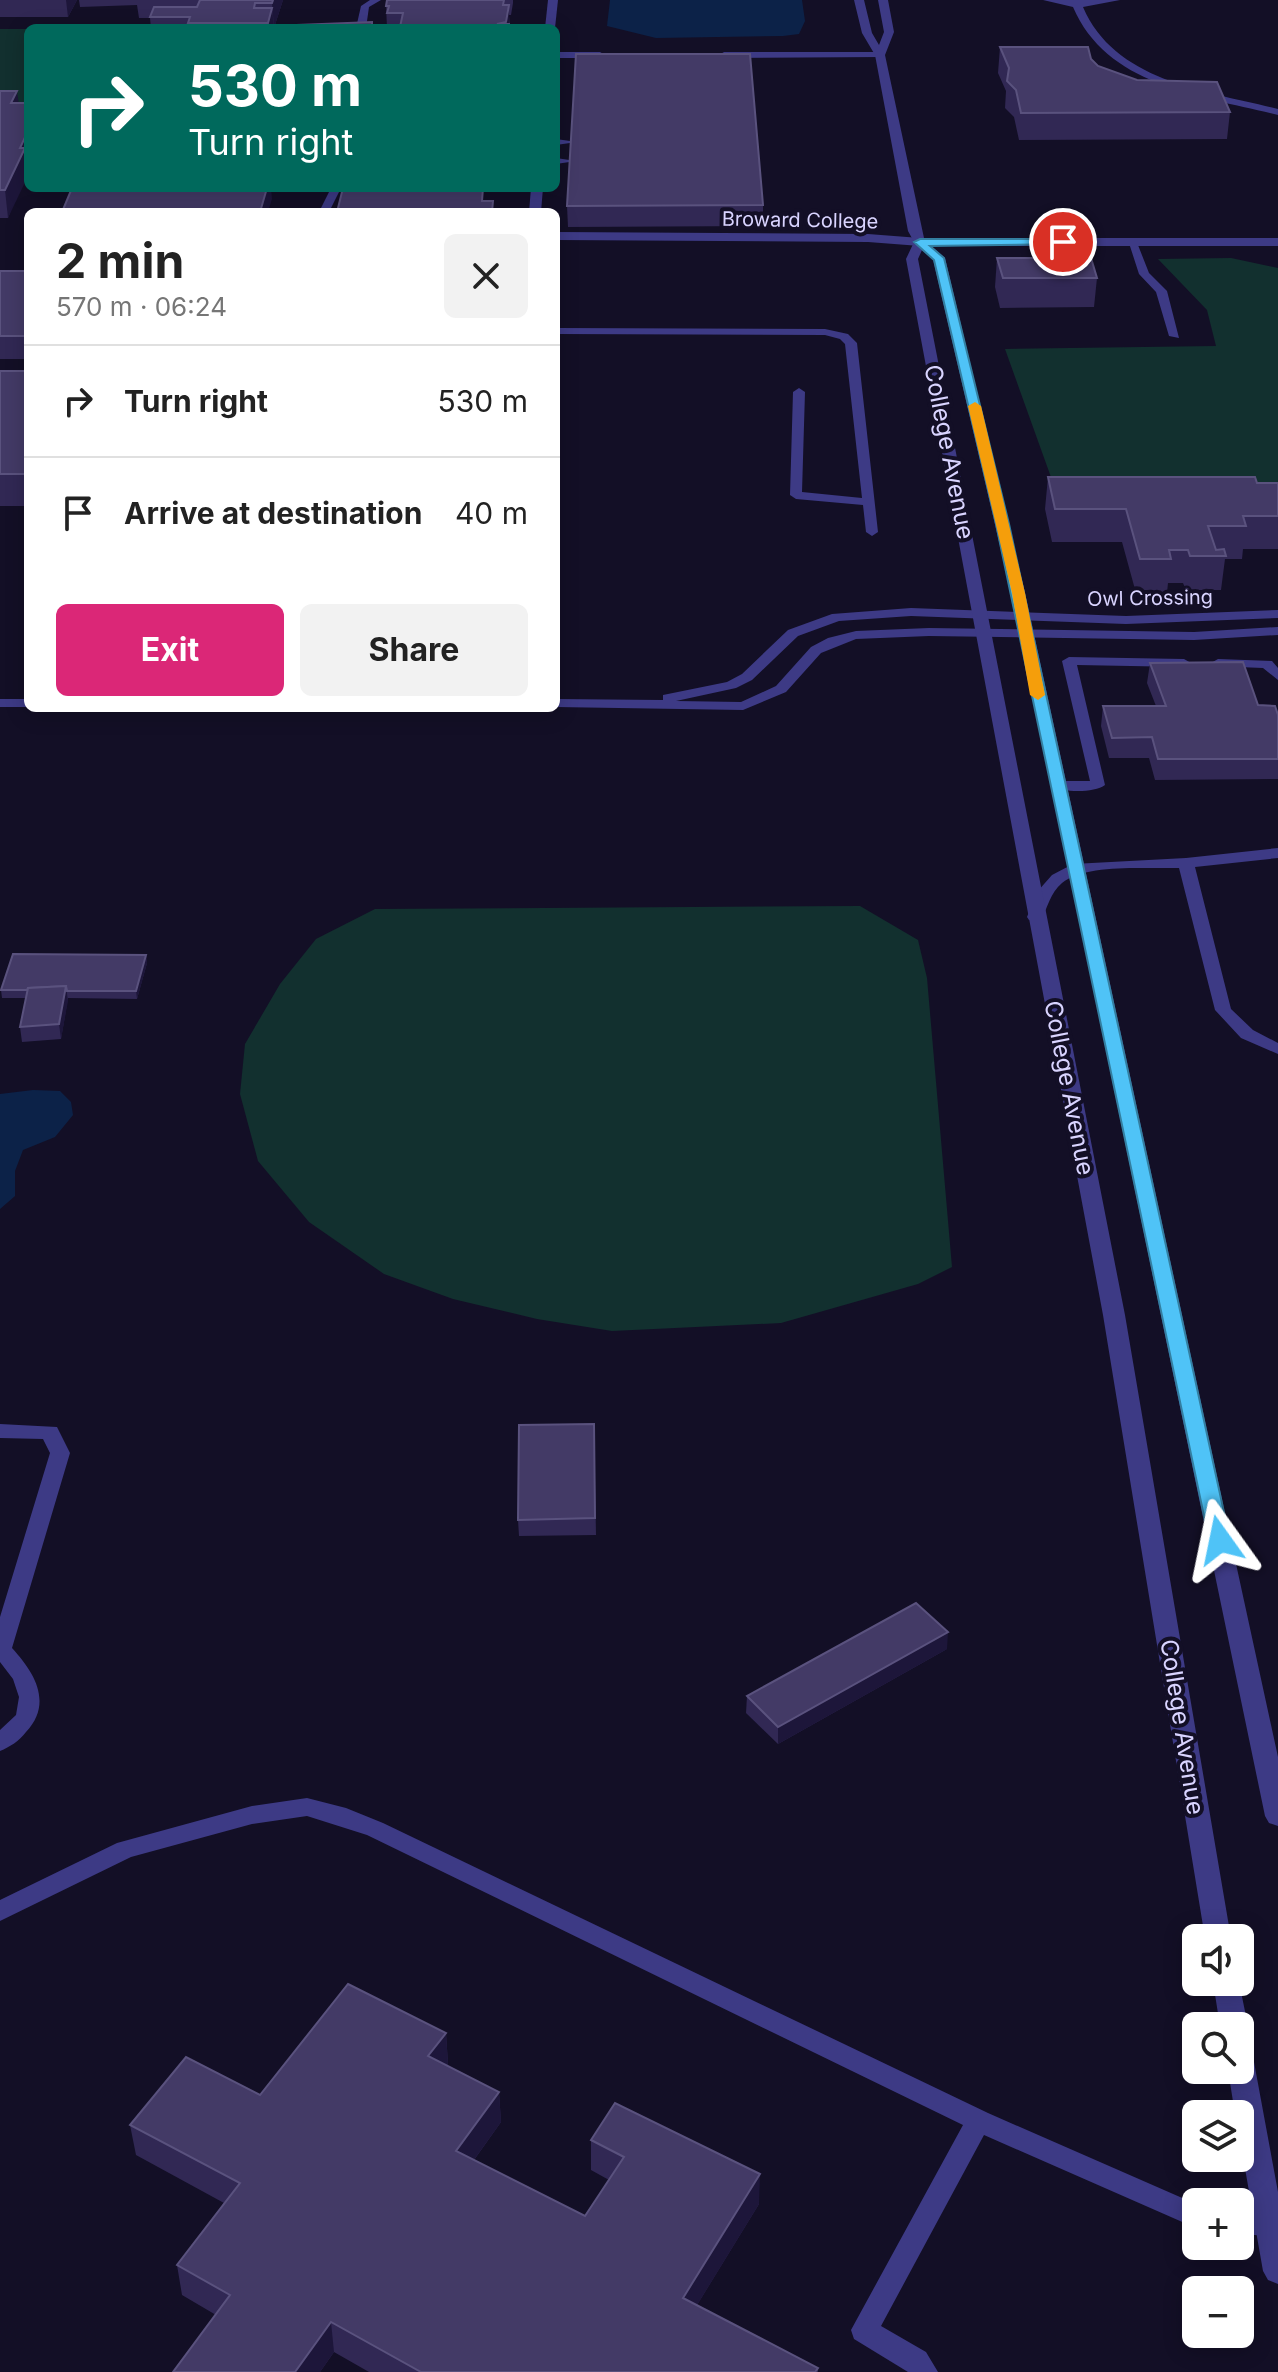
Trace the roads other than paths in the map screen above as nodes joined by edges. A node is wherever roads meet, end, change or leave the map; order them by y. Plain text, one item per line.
1 (377, 0) edge
2 (553, 0) edge
3 (859, 0) edge
4 (883, 0) edge
5 (1048, 0) edge
6 (1115, 0) edge
7 (1077, 5) junction
8 (362, 24) edge
9 (550, 24) edge
10 (560, 55) edge
11 (615, 55) edge
12 (880, 55) junction
13 (718, 60) edge
14 (1278, 112) edge
15 (560, 142) edge
16 (572, 142) edge
17 (560, 161) edge
18 (571, 161) edge
19 (560, 236) edge
20 (920, 242) junction
21 (1132, 242) junction
22 (1278, 242) edge
23 (560, 245) edge
24 (560, 331) edge
25 (1175, 336) dead end
26 (799, 392) dead end
27 (869, 502) junction
28 (872, 532) dead end
29 (1278, 614) edge
30 (981, 625) junction
31 (1024, 626) junction
32 (1278, 631) edge
33 (1278, 676) edge
34 (645, 702) junction
35 (0, 703) edge
36 (24, 703) edge
37 (560, 703) edge
38 (1058, 785) junction
39 (1278, 853) edge
40 (1186, 863) junction
41 (1078, 867) junction
42 (1035, 917) junction
43 (1278, 1049) edge
44 (0, 1431) edge
45 (0, 1649) edge
46 (0, 1742) edge
47 (1278, 1816) edge
48 (0, 1911) edge
49 (1216, 1924) edge
50 (1244, 2084) edge
51 (979, 2121) junction
52 (1182, 2210) edge
53 (1254, 2223) edge
54 (1269, 2224) junction
55 (1278, 2271) edge
56 (924, 2372) edge

1 - 8 lane
2 - 9 street
3 - 12 street, College Avenue
4 - 12 street, College Avenue
5 - 7 street
6 - 7 street
7 - 14 street
10 - 11 street
12 - 13 street
12 - 20 street, College Avenue
15 - 16 lane
17 - 18 lane
19 - 20 street, Broward College
20 - 21 street
20 - 23 street, Broward College
20 - 30 street, College Avenue
20 - 31 street, College Avenue
21 - 22 street
21 - 25 lane
24 - 27 lane
26 - 27 lane
27 - 28 lane
29 - 31 lane, Owl Crossing
30 - 31 lane
30 - 34 lane
30 - 34 lane
30 - 42 street, College Avenue
31 - 32 lane, Owl Crossing
31 - 38 street, College Avenue
33 - 38 lane
34 - 37 lane
35 - 36 lane
38 - 41 street, College Avenue
39 - 40 lane
40 - 41 lane
40 - 43 lane
41 - 42 lane
41 - 47 street, College Avenue
42 - 49 street, College Avenue
44 - 45 lane
45 - 46 lane
48 - 51 lane
50 - 54 street
51 - 52 lane
51 - 56 lane
53 - 54 lane
54 - 55 street

